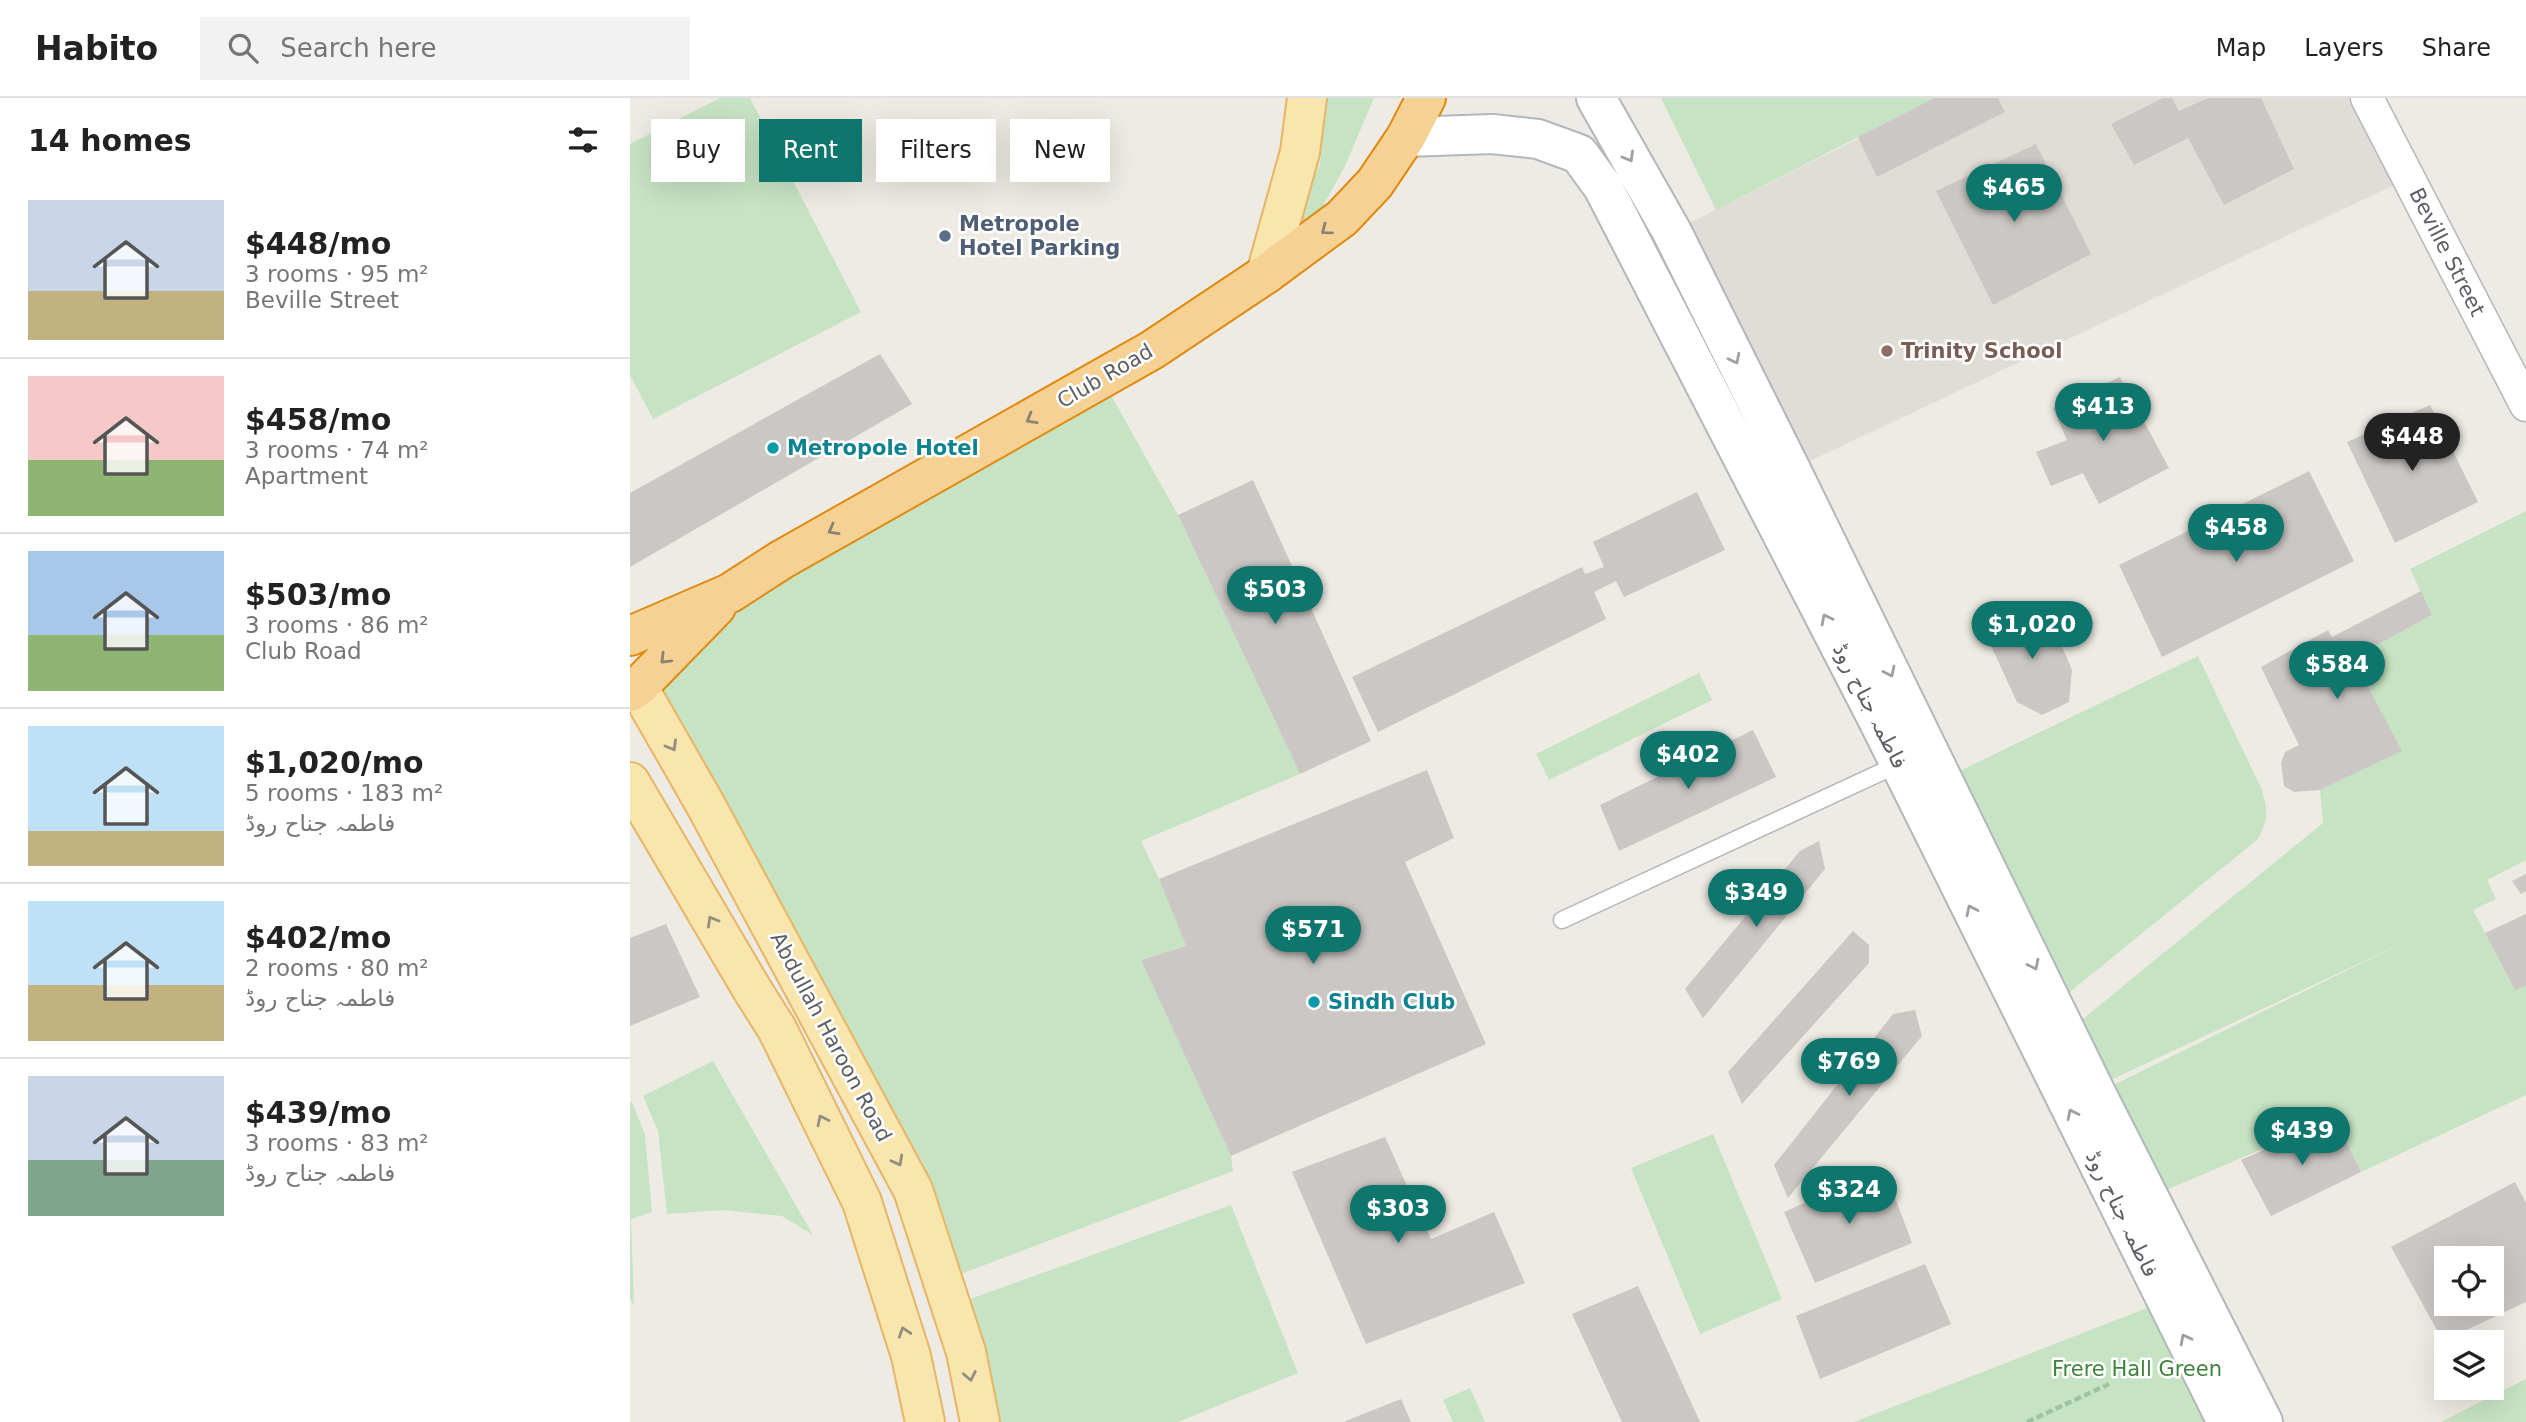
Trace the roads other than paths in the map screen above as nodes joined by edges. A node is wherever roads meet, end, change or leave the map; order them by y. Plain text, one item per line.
1 (1307, 98) edge
2 (1426, 98) edge
3 (1596, 98) edge
4 (2367, 98) edge
5 (1406, 137) junction
6 (1266, 274) junction
7 (2526, 405) edge
8 (730, 593) junction
9 (630, 636) edge
10 (633, 684) edge
11 (1914, 757) junction
12 (630, 782) edge
13 (1562, 920) dead end
14 (805, 989) junction
15 (765, 1010) junction
16 (925, 1422) edge
17 (980, 1422) edge
18 (2227, 1422) edge
19 (2263, 1422) edge

1 - 6 main road
2 - 5 highway, Club Road
3 -> 11 main road, فاطمہ جناح روڈ
4 - 7 street, Beville Street
5 -> 6 highway, Club Road
11 -> 5 main road, فاطمہ جناح روڈ
6 -> 8 highway, Club Road
8 - 9 highway
8 -> 10 highway
10 -> 14 main road, Abdullah Haroon Road
11 - 13 lane
18 -> 11 main road, فاطمہ جناح روڈ
11 -> 19 main road, فاطمہ جناح روڈ
15 -> 12 main road, Abdullah Haroon Road
14 - 15 main road
14 -> 17 main road, Abdullah Haroon Road
16 -> 15 main road, Abdullah Haroon Road

